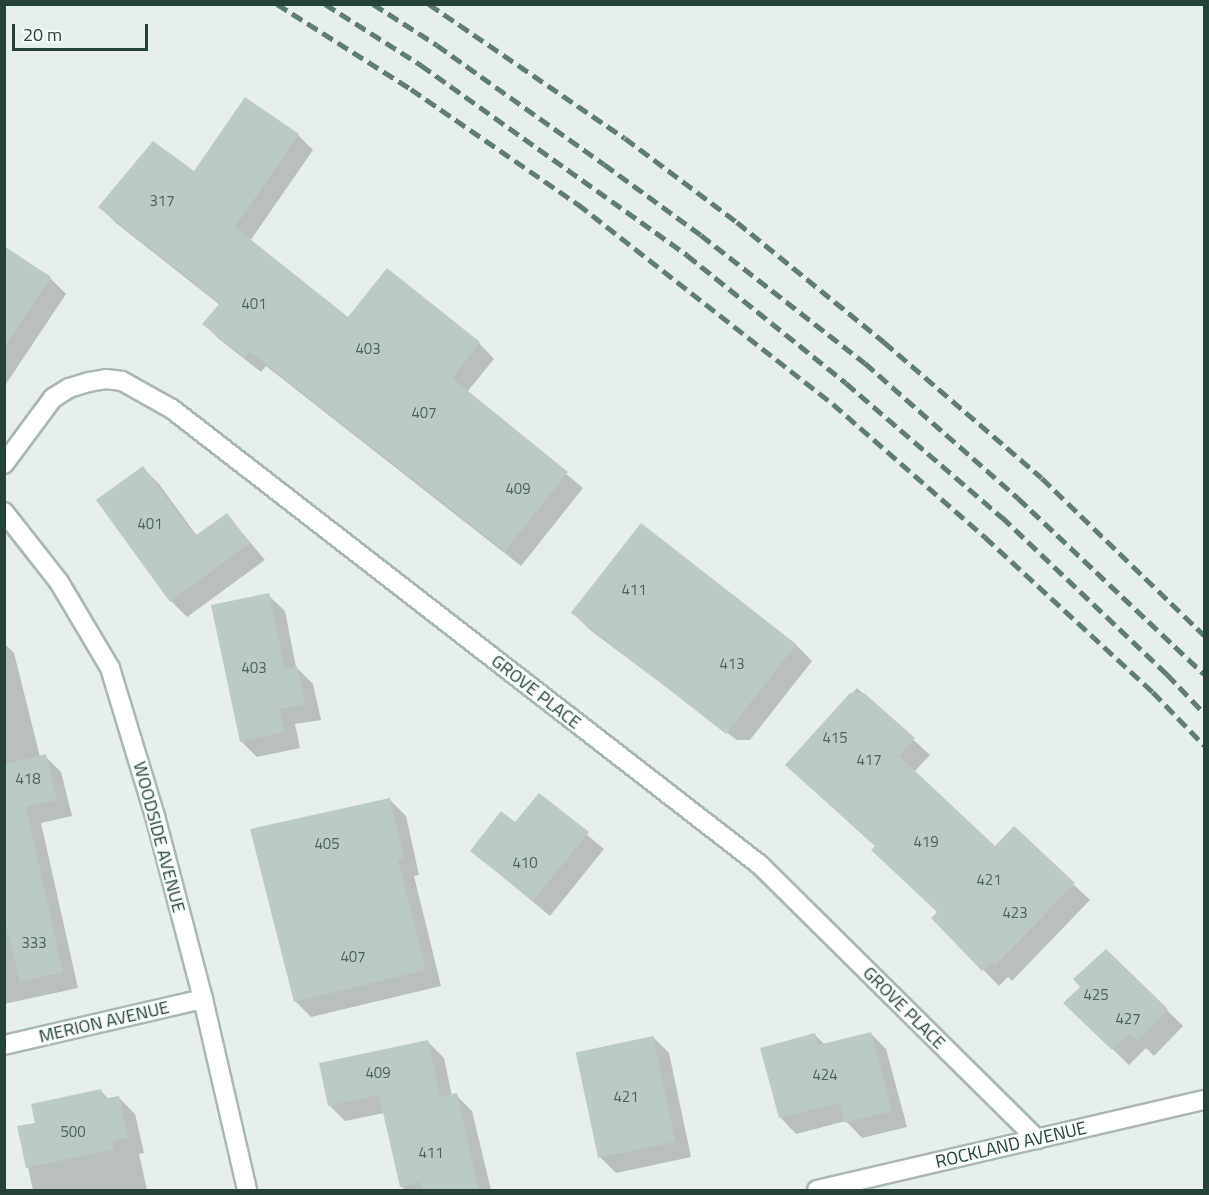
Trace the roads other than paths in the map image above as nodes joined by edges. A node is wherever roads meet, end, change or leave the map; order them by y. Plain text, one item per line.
1 (4, 464) edge
2 (4, 512) edge
3 (202, 999) junction
4 (4, 1045) edge
5 (1204, 1100) edge
6 (1037, 1139) junction
7 (247, 1191) edge
8 (817, 1191) edge

1 - 6 street, GROVE PLACE
2 - 3 street, WOODSIDE AVENUE
3 - 4 street, MERION AVENUE
3 - 7 street, WOODSIDE AVENUE
5 - 6 street, ROCKLAND AVENUE
6 - 8 street, ROCKLAND AVENUE

